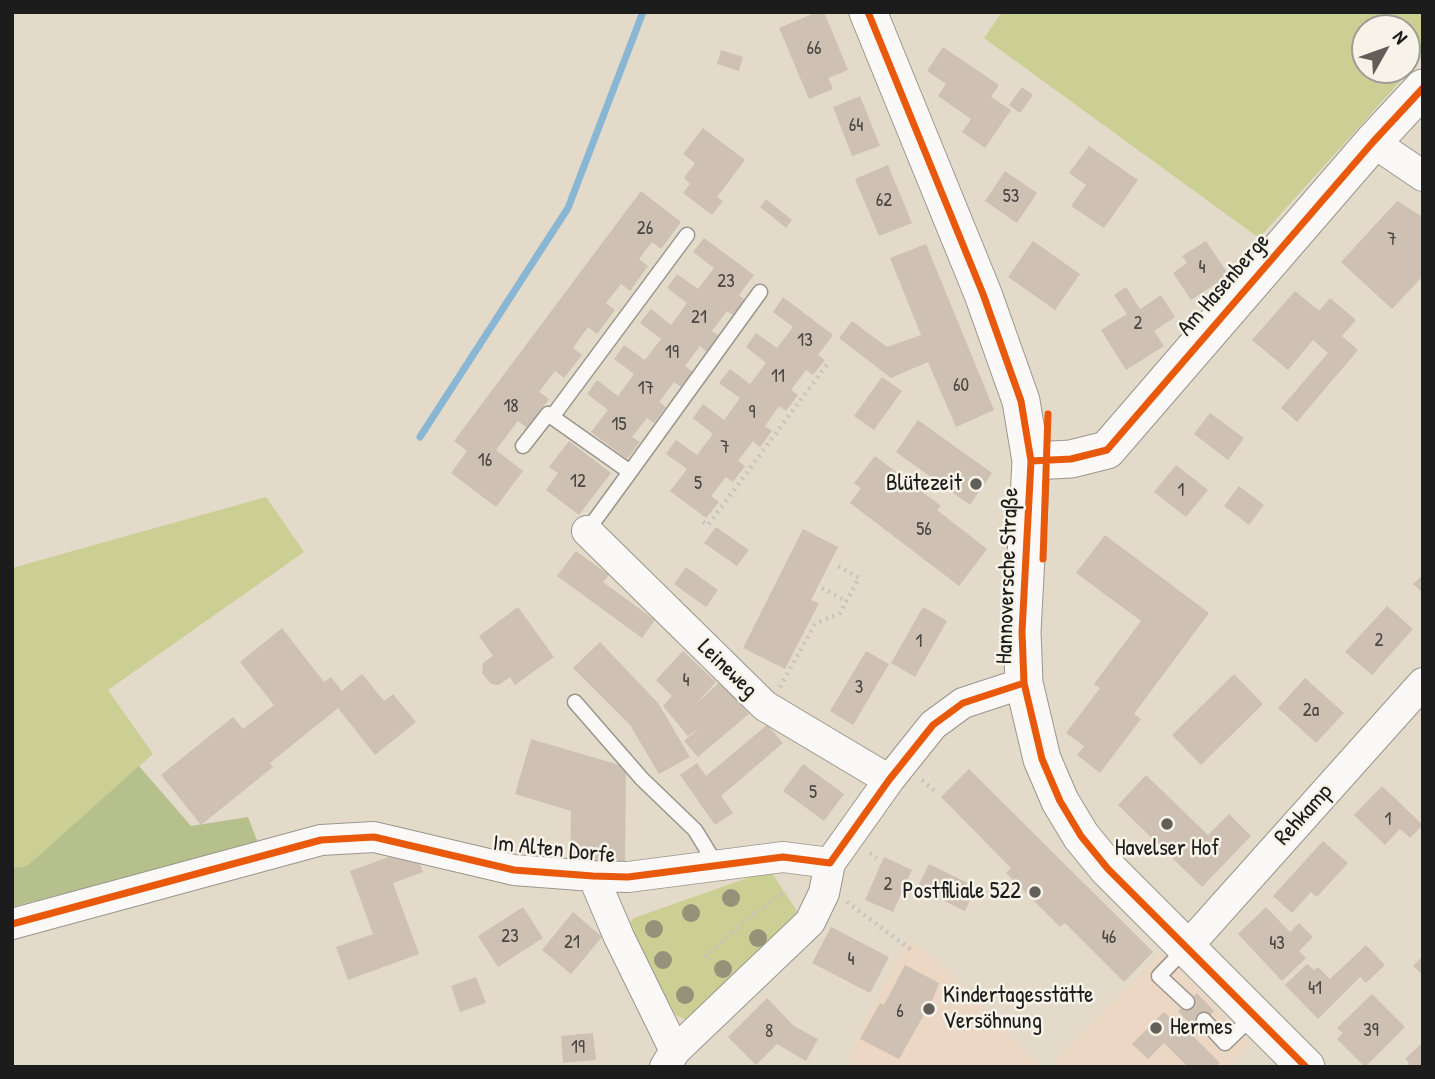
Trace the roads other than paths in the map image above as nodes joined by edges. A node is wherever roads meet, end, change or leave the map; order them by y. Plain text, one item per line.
1 (868, 12) edge
2 (1423, 88) edge
3 (1373, 142) junction
4 (1423, 176) edge
5 (687, 235) dead end
6 (760, 292) dead end
7 (551, 417) junction
8 (523, 446) dead end
9 (1031, 461) junction
10 (630, 472) junction
11 (587, 531) joint
12 (1024, 683) junction
13 (1423, 683) edge
14 (575, 702) dead end
15 (889, 780) junction
16 (830, 863) junction
17 (717, 866) junction
18 (593, 876) junction
19 (12, 924) edge
20 (1186, 948) junction
21 (1187, 1002) dead end
22 (1254, 1015) junction
23 (1204, 1020) dead end
24 (670, 1059) edge
25 (1306, 1067) edge

1 - 9 street, Hannoversche Straße
2 - 3 street, Am Hasenberge
3 - 4 street
3 - 9 street, Am Hasenberge
5 - 7 lane
6 - 10 lane
7 - 8 lane
7 - 10 lane
9 - 12 street, Hannoversche Straße
10 - 11 lane
11 - 15 street, Leineweg
12 - 15 street, Im Alten Dorfe
12 - 20 street, Hannoversche Straße
13 - 20 street, Rehkamp
14 - 17 lane
15 - 16 street, Im Alten Dorfe
16 - 17 street, Im Alten Dorfe
16 - 24 street, Im Alten Dorfe
17 - 18 street, Im Alten Dorfe
18 - 19 street, Im Alten Dorfe
18 - 24 street, Im Alten Dorfe
20 - 21 lane
20 - 22 street, Hannoversche Straße
22 - 23 lane
22 - 25 street, Hannoversche Straße

